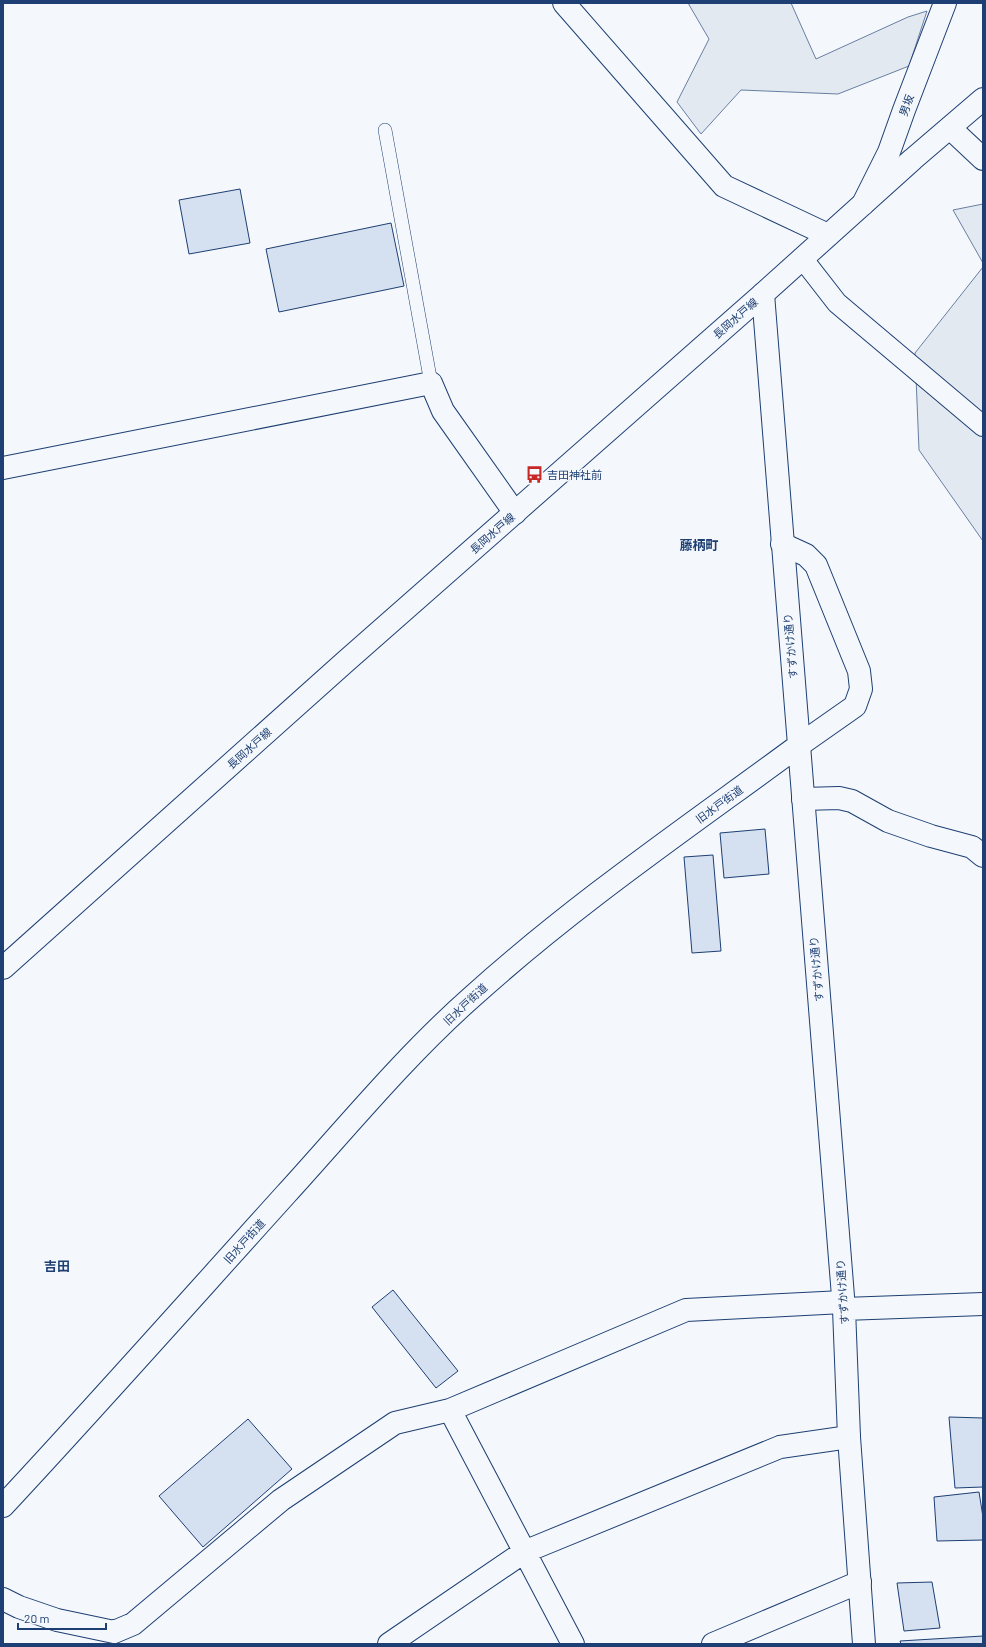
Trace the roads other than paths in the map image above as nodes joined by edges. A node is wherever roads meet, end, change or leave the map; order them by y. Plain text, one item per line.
1 (564, 3) edge
2 (945, 3) edge
3 (983, 99) edge
4 (950, 128) junction
5 (385, 130) dead end
6 (983, 159) edge
7 (862, 205) junction
8 (828, 235) junction
9 (802, 258) junction
10 (762, 294) junction
11 (432, 383) junction
12 (983, 426) edge
13 (3, 468) edge
14 (515, 513) junction
15 (782, 544) junction
16 (798, 746) junction
17 (803, 799) junction
18 (983, 856) edge
19 (3, 968) edge
20 (983, 1304) edge
21 (843, 1306) junction
22 (450, 1410) junction
23 (849, 1437) junction
24 (3, 1506) edge
25 (524, 1552) junction
26 (860, 1582) junction
27 (3, 1599) edge
28 (389, 1644) edge
29 (572, 1644) edge
30 (713, 1644) edge
31 (864, 1644) edge

1 - 8 street
2 - 7 street, 男坂
3 - 4 street, 長岡水戸線
4 - 6 street
4 - 7 street, 長岡水戸線
5 - 11 lane
7 - 8 street, 長岡水戸線
8 - 9 street, 長岡水戸線
9 - 10 street, 長岡水戸線
9 - 12 street
10 - 14 street, 長岡水戸線
10 - 15 street, すずかけ通り
11 - 13 street
11 - 14 street
14 - 19 street, 長岡水戸線
15 - 16 street, すずかけ通り
15 - 16 street, 旧水戸街道
16 - 17 street, すずかけ通り
16 - 24 street, 旧水戸街道
17 - 18 street
17 - 21 street, すずかけ通り
20 - 21 street
21 - 22 street
21 - 23 street, すずかけ通り
22 - 25 street
22 - 27 street
23 - 25 street
23 - 26 street, すずかけ通り
25 - 28 street
25 - 29 street
26 - 30 street
26 - 31 street, すずかけ通り

